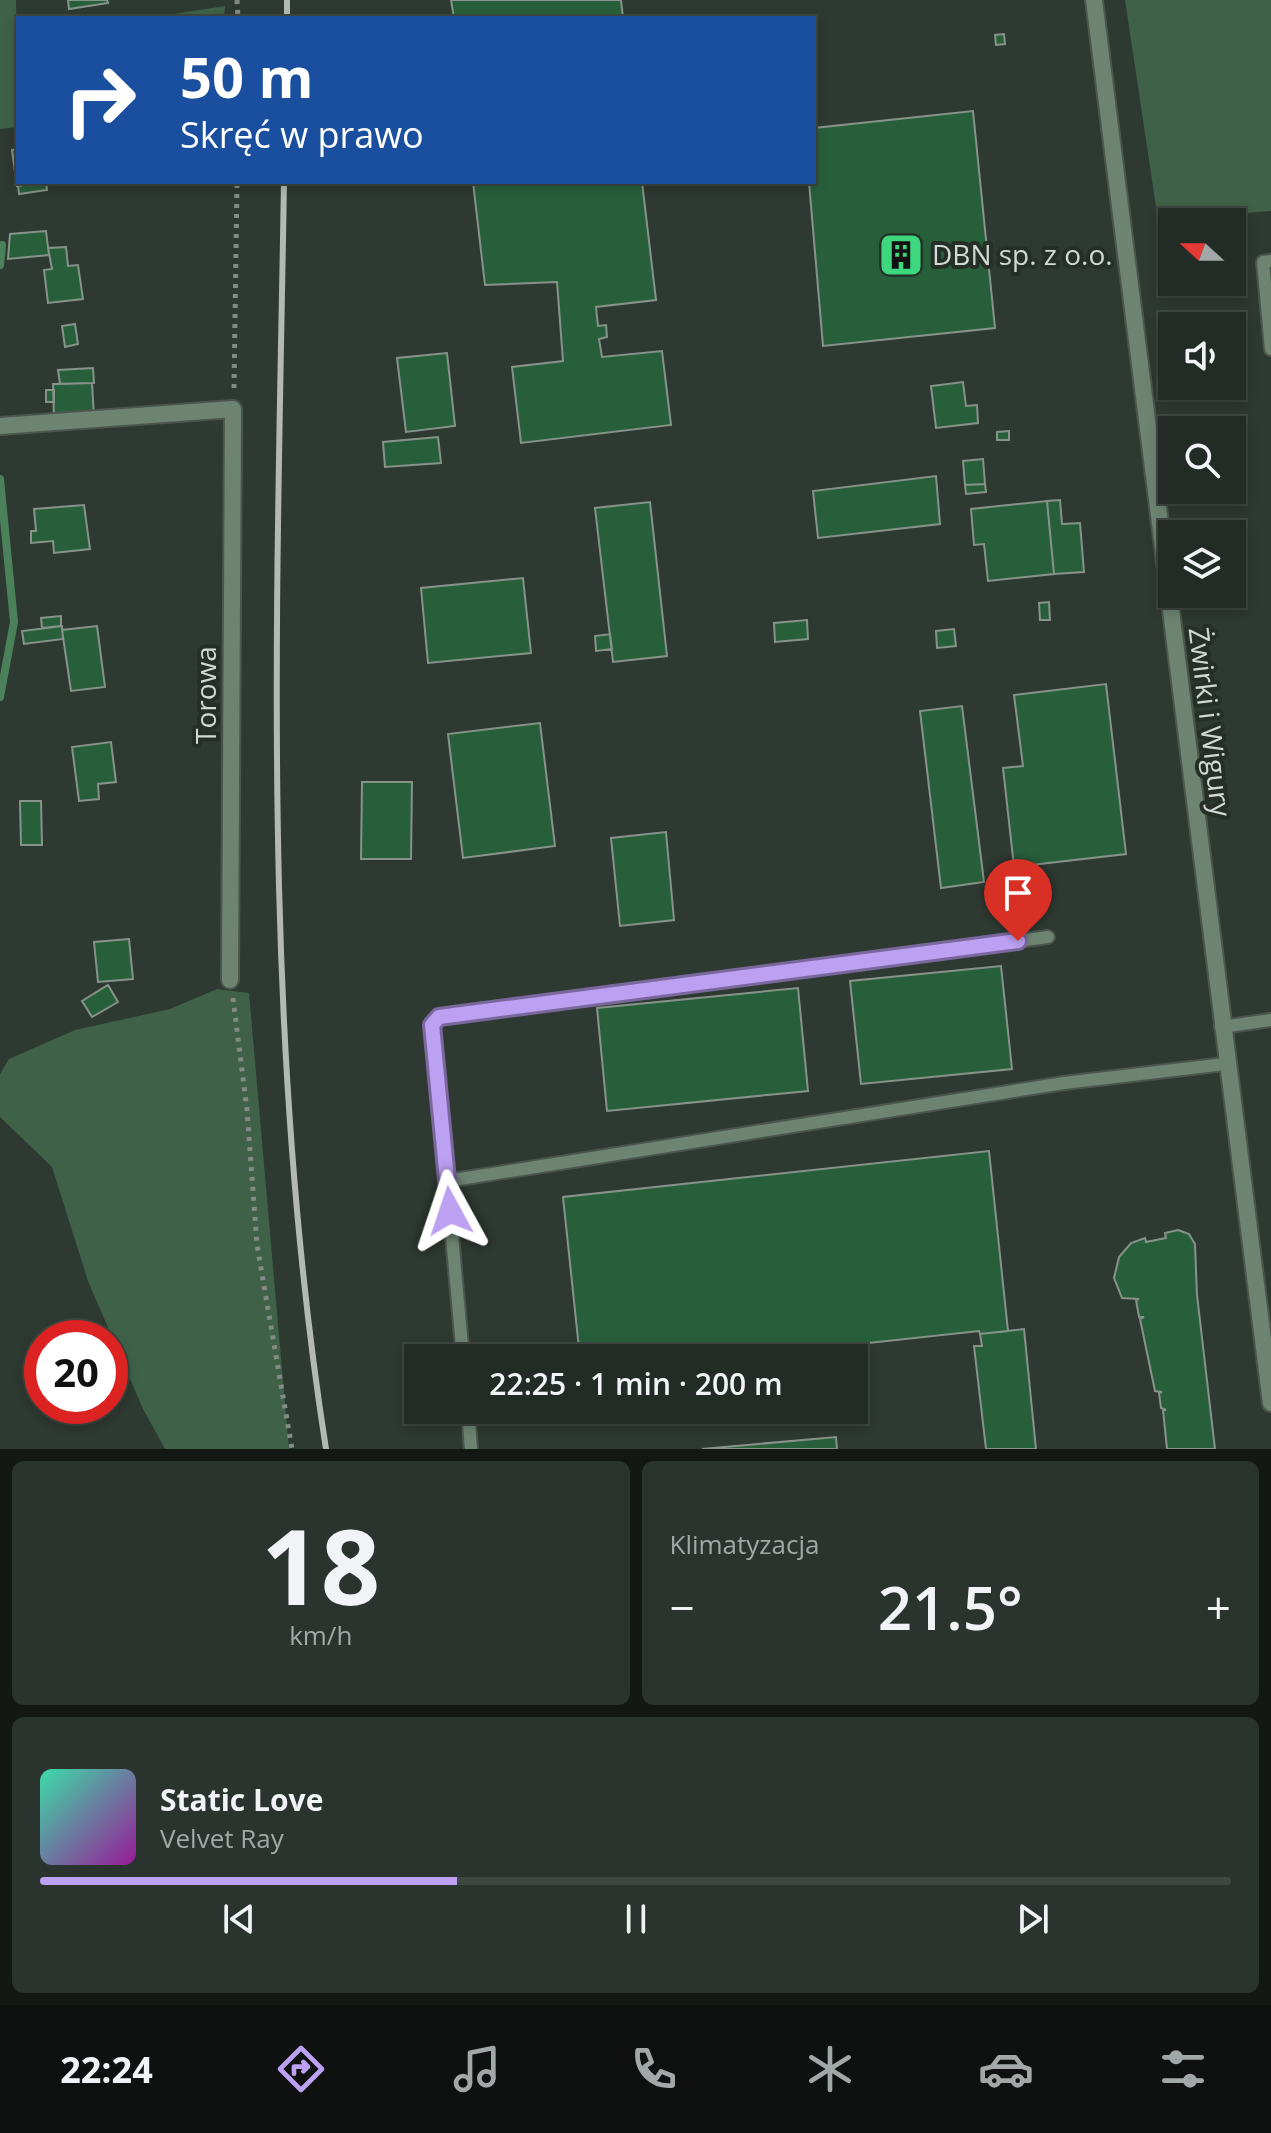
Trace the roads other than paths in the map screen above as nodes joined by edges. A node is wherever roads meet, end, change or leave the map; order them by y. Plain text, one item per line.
1 (1094, 0) edge
2 (1271, 261) edge
3 (1271, 349) edge
4 (0, 426) edge
5 (1048, 937) dead end
6 (230, 980) road end
7 (1271, 1020) edge
8 (1221, 1027) junction
9 (1225, 1064) junction
10 (447, 1181) junction
11 (1266, 1317) edge
12 (462, 1344) edge
13 (1271, 1403) edge
14 (469, 1424) edge
15 (471, 1449) edge

1 - 8 street, Żwirki i Wigury
2 - 3 lane
4 - 6 street, Torowa
5 - 10 lane
7 - 8 lane
8 - 9 street, Żwirki i Wigury
9 - 10 lane
9 - 11 street, Żwirki i Wigury
10 - 12 lane
11 - 13 street, Żwirki i Wigury
14 - 15 lane

